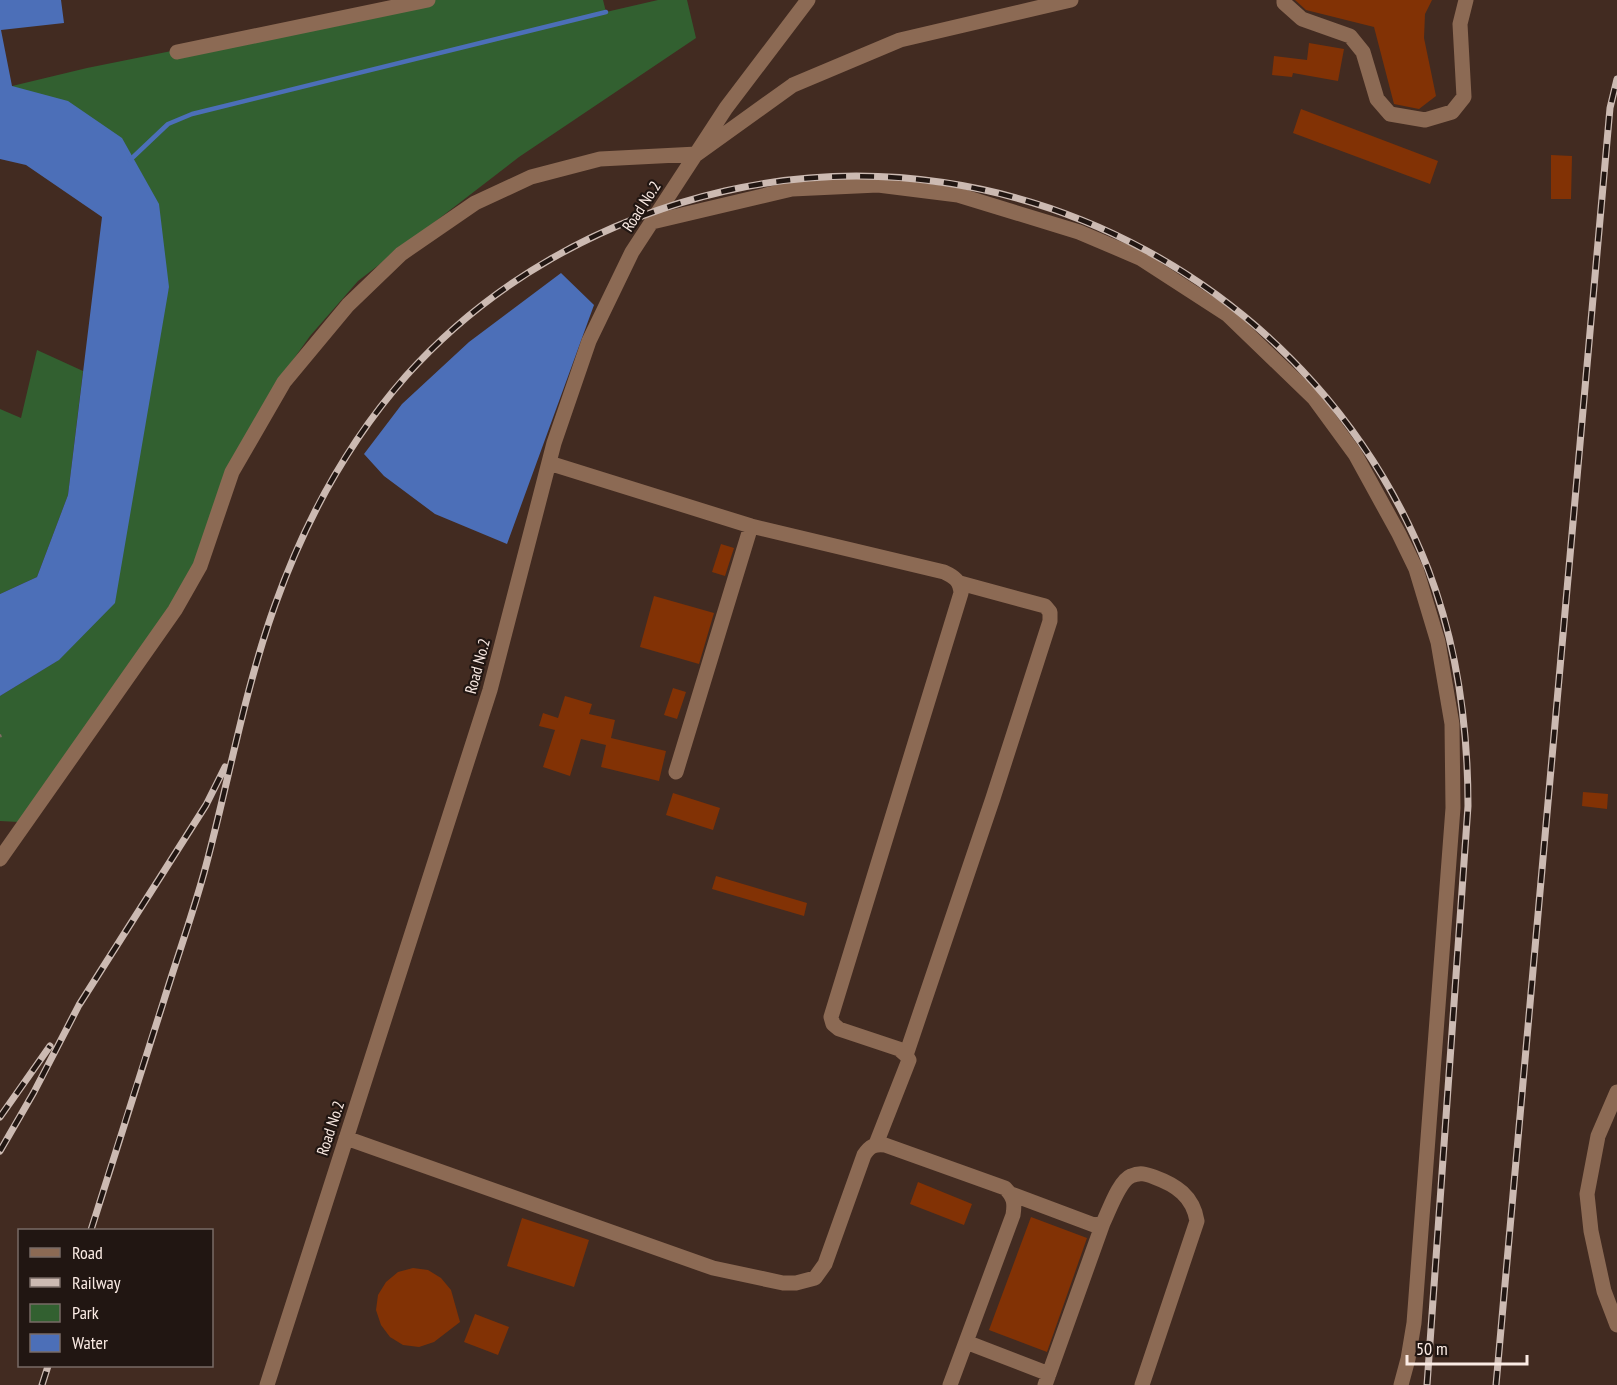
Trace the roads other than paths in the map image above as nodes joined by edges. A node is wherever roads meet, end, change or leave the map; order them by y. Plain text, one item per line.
1 (428, 0) edge
2 (808, 0) edge
3 (1071, 0) edge
4 (1284, 0) edge
5 (1466, 0) edge
6 (177, 52) dead end
7 (697, 154) junction
8 (652, 222) junction
9 (549, 463) junction
10 (751, 526) junction
11 (960, 584) junction
12 (676, 772) dead end
13 (0, 859) edge
14 (908, 1060) junction
15 (1617, 1092) edge
16 (346, 1138) junction
17 (876, 1144) junction
18 (1011, 1194) junction
19 (1103, 1223) junction
20 (1617, 1325) edge
21 (966, 1342) junction
22 (1047, 1380) edge
23 (267, 1385) edge
24 (950, 1385) edge
25 (1142, 1385) edge
26 (1401, 1385) edge

1 - 6 street
2 - 7 street, Road No.2
3 - 7 street
4 - 5 street
7 - 8 street, Road No.2
7 - 13 street
8 - 9 street, Road No.2
8 - 26 street
9 - 10 street
9 - 16 street, Road No.2
10 - 11 street
10 - 12 street
11 - 14 street
11 - 14 street
14 - 17 street
15 - 20 street
16 - 17 street
16 - 23 street, Road No.2
17 - 18 street
18 - 19 street
18 - 21 street
19 - 22 street
19 - 25 street
21 - 22 street
21 - 24 street

